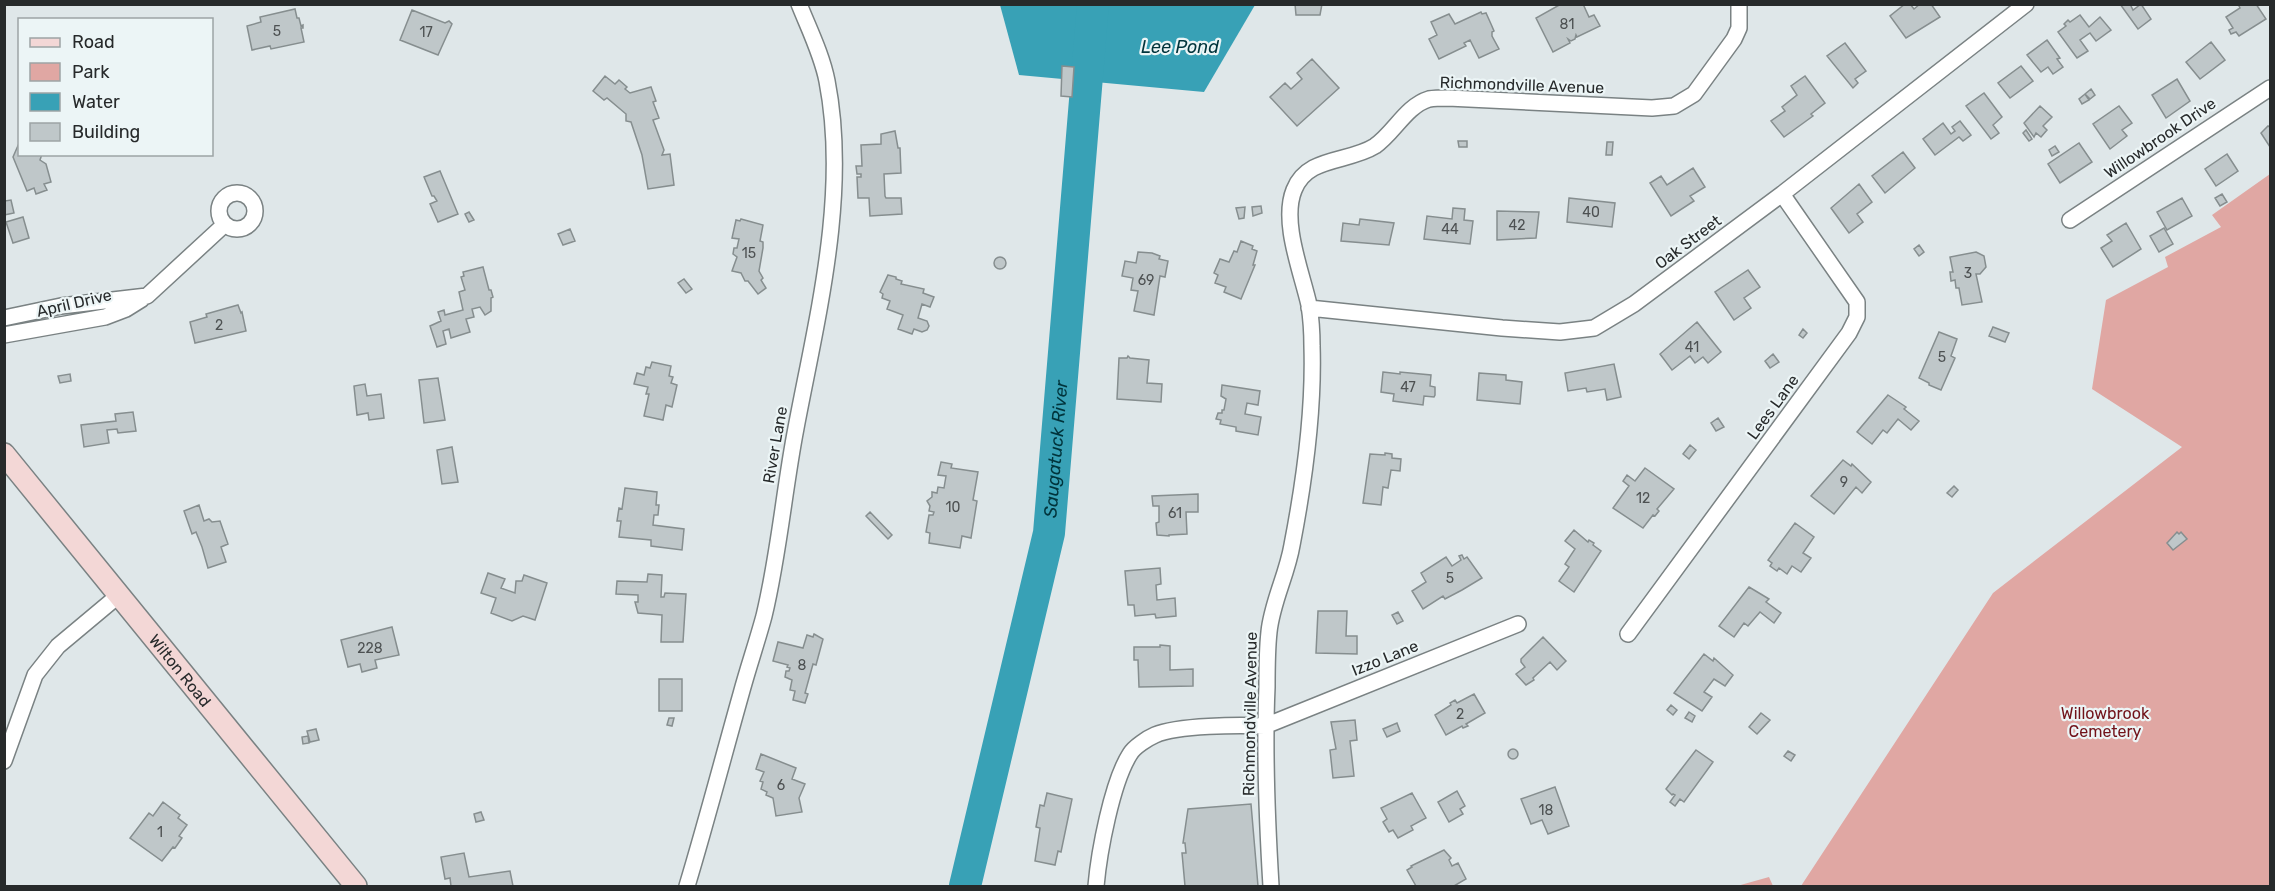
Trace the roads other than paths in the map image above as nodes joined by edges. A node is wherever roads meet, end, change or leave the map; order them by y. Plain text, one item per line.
1 (799, 4) edge
2 (1738, 4) edge
3 (2026, 4) edge
4 (2271, 88) edge
5 (1782, 194) junction
6 (2070, 220) dead end
7 (224, 225) dead end
8 (147, 296) junction
9 (1309, 308) junction
10 (4, 318) edge
11 (4, 335) edge
12 (4, 454) edge
13 (119, 595) junction
14 (1518, 624) dead end
15 (1628, 634) dead end
16 (1265, 726) junction
17 (4, 761) edge
18 (356, 886) edge
19 (687, 886) edge
20 (1096, 886) edge
21 (1271, 886) edge

1 - 19 street, River Lane
2 - 9 street, Richmondville Avenue
3 - 5 street, Oak Street
4 - 6 street, Willowbrook Drive
5 - 9 street, Oak Street
5 - 15 street, Lees Lane
7 - 8 street, April Drive
8 - 10 street, April Drive
8 - 11 street, April Drive
9 - 16 street, Richmondville Avenue
12 - 13 main road, Wilton Road
13 - 17 street
13 - 18 main road, Wilton Road
14 - 16 street, Izzo Lane
16 - 20 street
16 - 21 street, Richmondville Avenue

